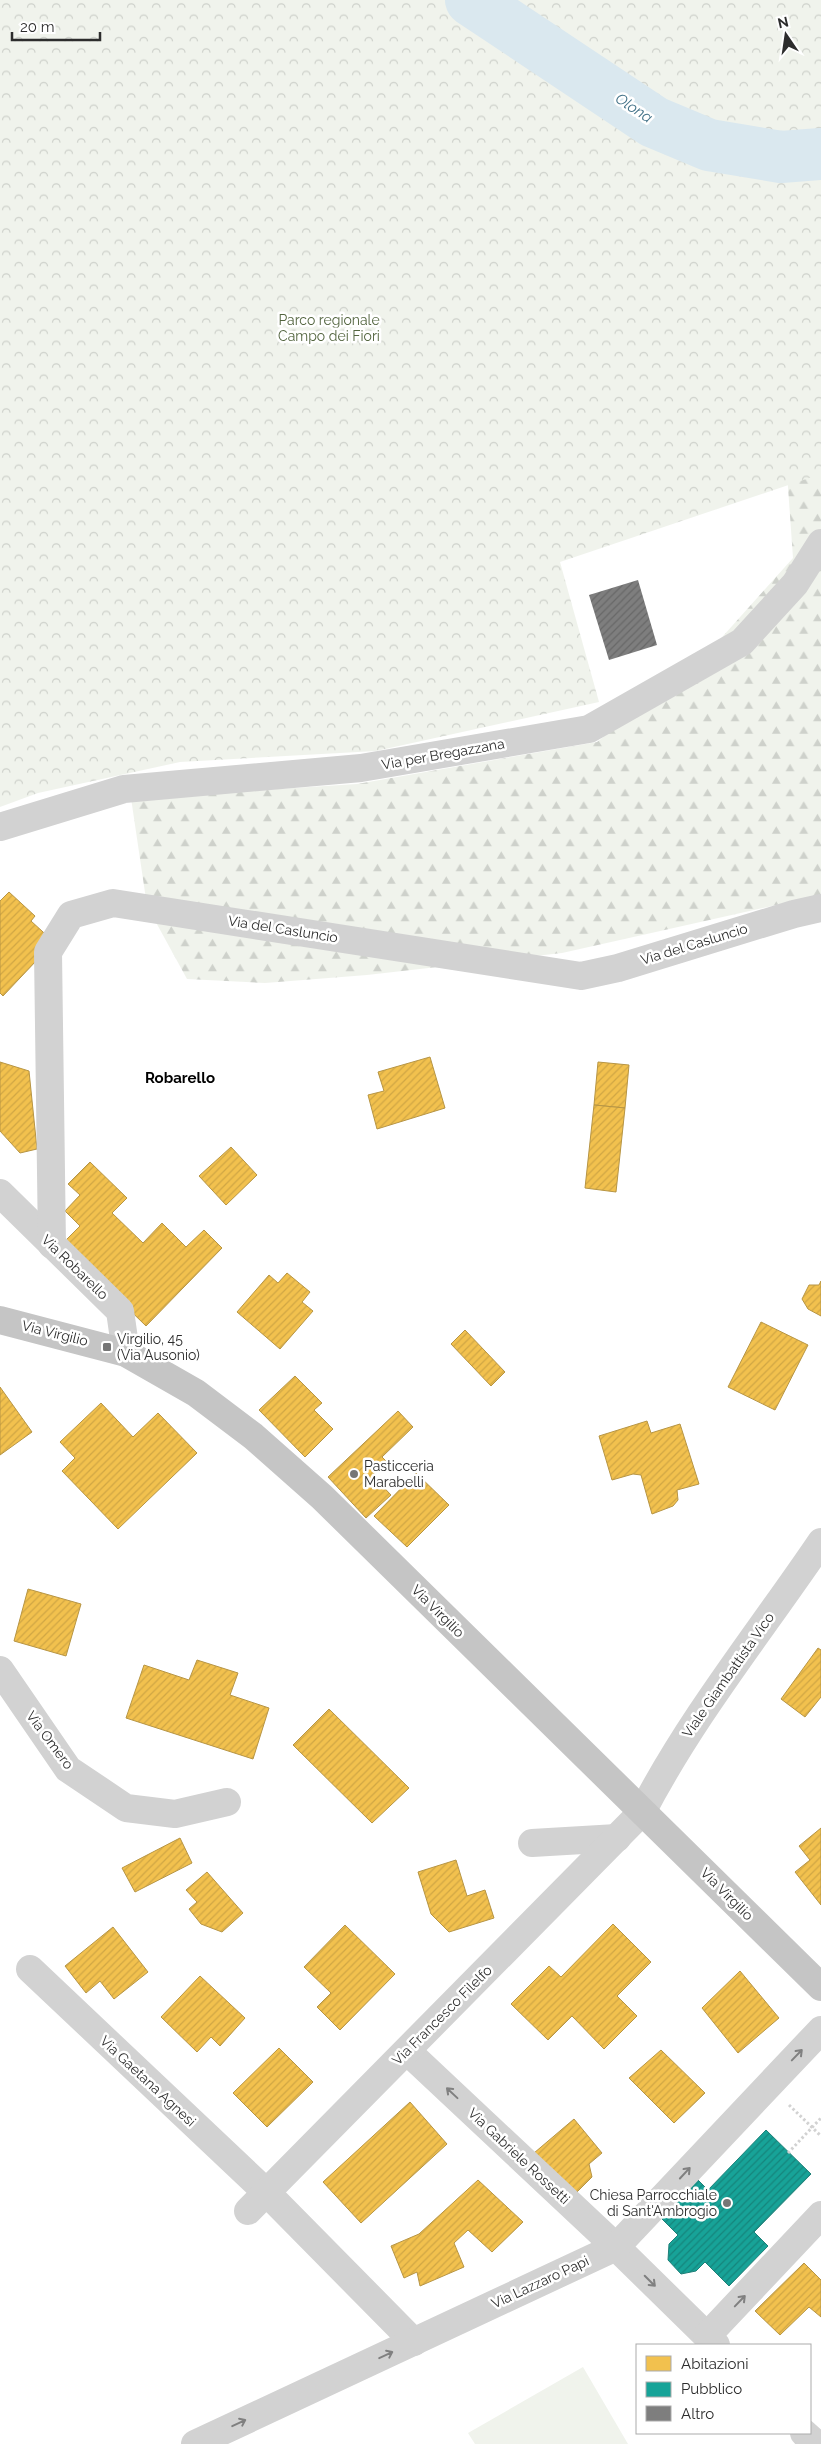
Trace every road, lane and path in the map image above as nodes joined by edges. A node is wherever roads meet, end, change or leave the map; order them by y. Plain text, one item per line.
1 (821, 543) edge
2 (0, 827) edge
3 (821, 908) edge
4 (0, 1193) edge
5 (52, 1245) junction
6 (4, 1324) edge
7 (126, 1353) junction
8 (821, 1542) edge
9 (0, 1670) edge
10 (227, 1802) dead end
11 (642, 1812) junction
12 (617, 1838) junction
13 (532, 1843) dead end
14 (30, 1969) dead end
15 (821, 1987) edge
16 (821, 2030) edge
17 (407, 2051) junction
18 (769, 2084) junction
19 (821, 2118) edge
20 (812, 2128) junction
21 (821, 2136) edge
22 (788, 2153) dead end
23 (258, 2202) junction
24 (821, 2216) edge
25 (616, 2246) junction
26 (711, 2341) edge
27 (414, 2342) junction
28 (805, 2434) edge
29 (195, 2444) edge
30 (816, 2444) edge

1 - 2 street, Via per Bregazzana
3 - 5 street, Via del Casluncio
4 - 5 street, Via Robarello
5 - 7 street, Via Robarello
6 - 7 main road, Via Virgilio
7 - 11 main road, Via Virgilio
8 - 11 street, Viale Giambattista Vico
9 - 10 street, Via Omero
11 - 12 street, Via Francesco Filelfo
11 - 15 main road, Via Virgilio
12 - 13 street
12 - 17 street, Via Francesco Filelfo
14 - 23 street, Via Gaetana Agnesi
18 -> 16 street, Via Lazzaro Papi
17 - 23 street, Via Francesco Filelfo
25 -> 17 street, Via Gabriele Rossetti
18 - 20 path
25 -> 18 street, Via Lazzaro Papi
19 - 20 path
20 - 21 path
20 - 22 path
23 - 27 street, Via Gaetana Agnesi
26 -> 24 street
25 -> 26 street, Via Gabriele Rossetti
25 - 27 street, Via Lazzaro Papi
29 -> 27 street, Via Lazzaro Papi
28 - 30 street

